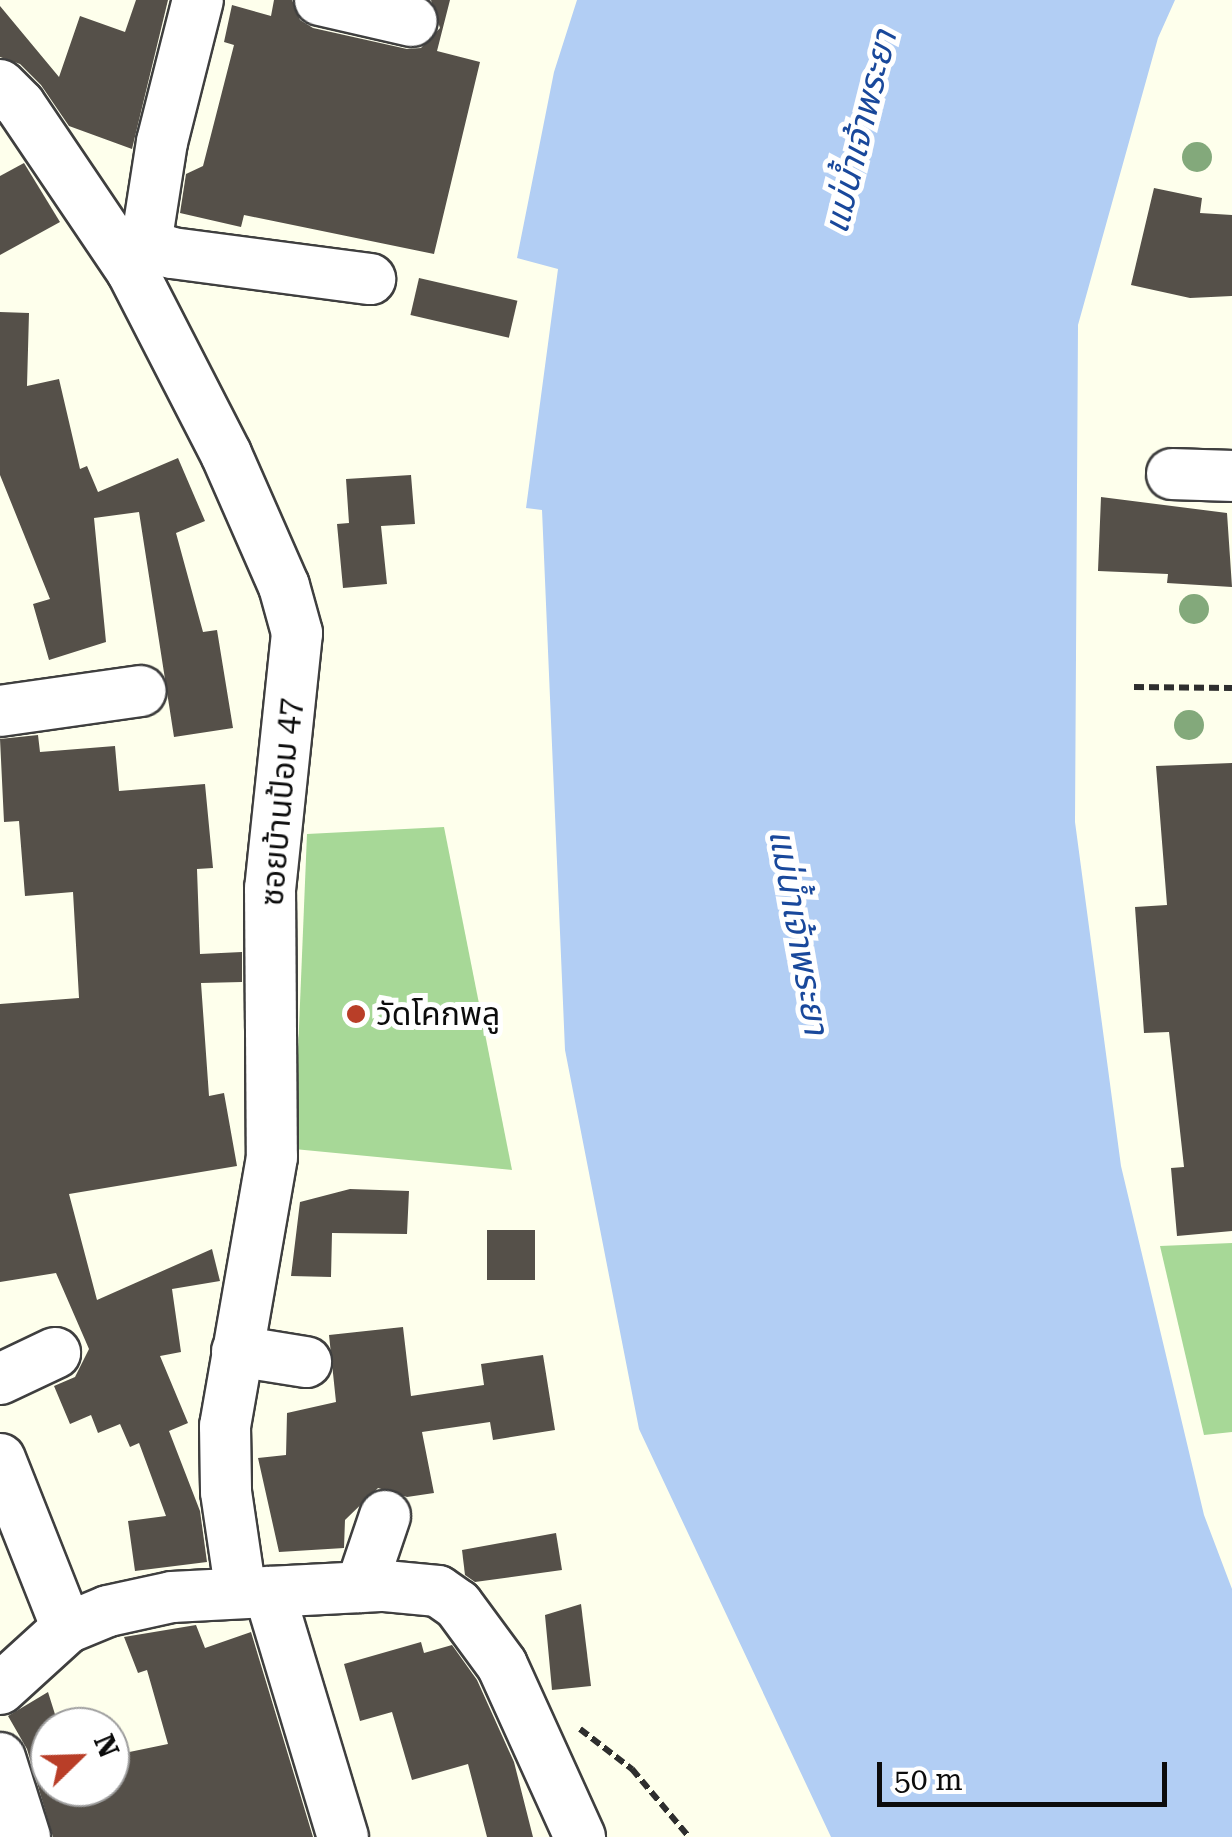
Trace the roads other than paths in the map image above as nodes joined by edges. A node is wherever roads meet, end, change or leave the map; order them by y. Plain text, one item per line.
1 (198, 0) edge
2 (320, 0) edge
3 (412, 21) dead end
4 (0, 85) edge
5 (139, 257) junction
6 (370, 279) dead end
7 (1172, 474) dead end
8 (1232, 476) edge
9 (141, 691) dead end
10 (0, 711) edge
11 (237, 1350) junction
12 (55, 1352) dead end
13 (306, 1362) dead end
14 (0, 1379) edge
15 (0, 1459) edge
16 (385, 1516) dead end
17 (360, 1587) junction
18 (255, 1592) junction
19 (67, 1628) junction
20 (0, 1689) edge
21 (0, 1758) edge
22 (25, 1837) edge
23 (343, 1837) edge
24 (580, 1837) edge

1 - 5 street
2 - 3 street
4 - 5 street, ซอยบ้านป้อม 47
5 - 6 street
5 - 11 street, ซอยบ้านป้อม 47
7 - 8 street
9 - 10 street
11 - 13 street
11 - 18 street, ซอยบ้านป้อม 47
12 - 14 street
15 - 19 street
16 - 17 street
17 - 18 street
17 - 24 street
18 - 19 street
18 - 23 street, ซอยบ้านป้อม 47
19 - 20 street
21 - 22 street

